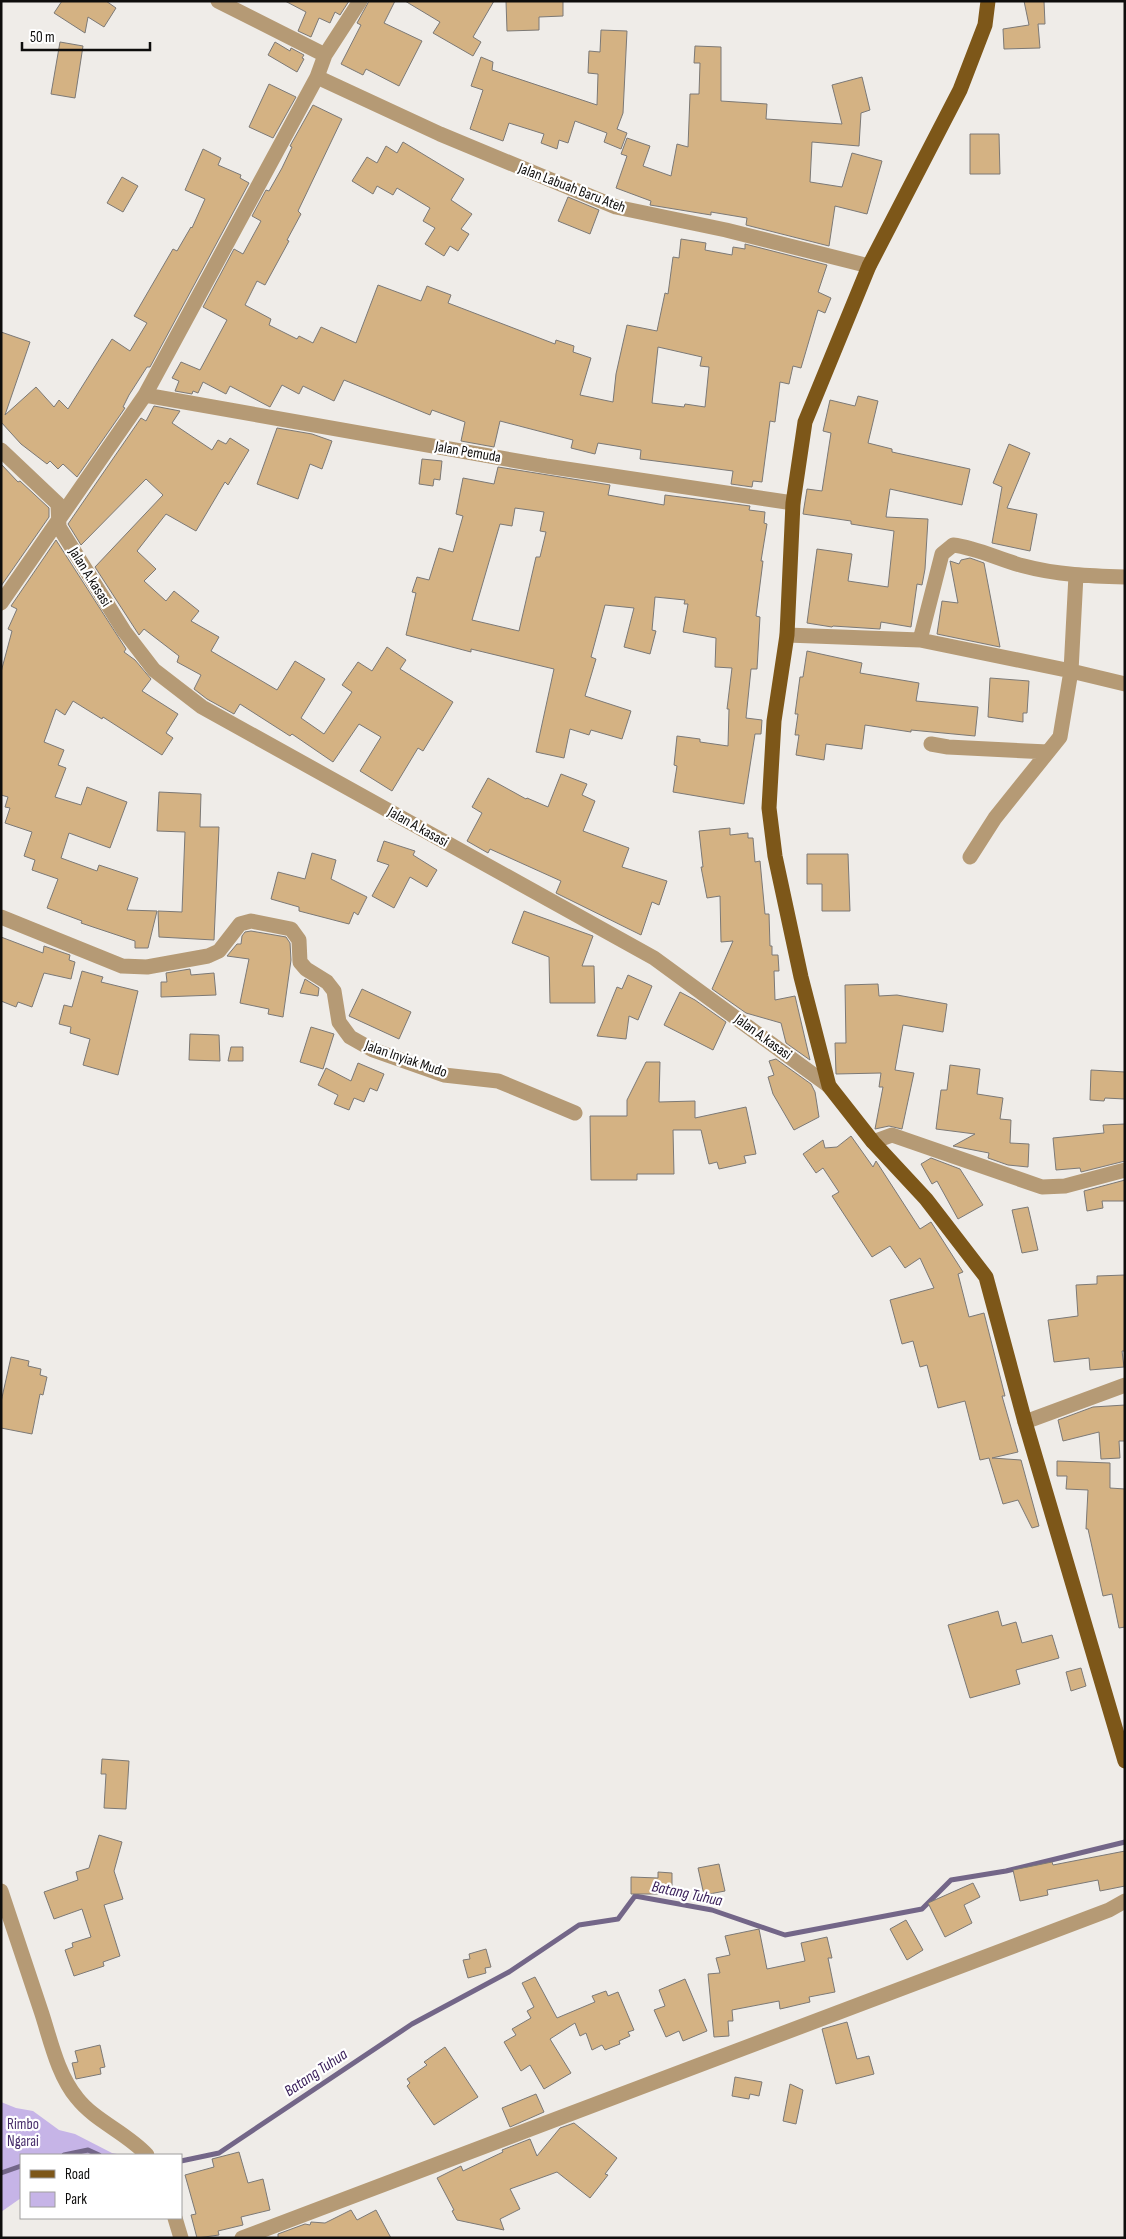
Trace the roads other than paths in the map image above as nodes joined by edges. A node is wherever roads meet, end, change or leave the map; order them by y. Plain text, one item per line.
1 (218, 1) edge
2 (360, 1) edge
3 (988, 1) edge
4 (325, 55) junction
5 (317, 77) junction
6 (869, 266) junction
7 (145, 395) junction
8 (1, 450) edge
9 (792, 503) junction
10 (59, 520) junction
11 (1076, 575) junction
12 (1125, 577) edge
13 (1, 603) edge
14 (787, 635) junction
15 (920, 640) junction
16 (1070, 671) junction
17 (1125, 684) edge
18 (931, 744) dead end
19 (1048, 752) junction
20 (970, 857) dead end
21 (1, 917) edge
22 (829, 1086) junction
23 (575, 1113) dead end
24 (873, 1142) junction
25 (1125, 1170) edge
26 (1125, 1385) edge
27 (1025, 1422) junction
28 (1125, 1761) edge
29 (1, 1891) edge
30 (1125, 1901) edge
31 (146, 2154) edge
32 (175, 2219) edge
33 (181, 2238) edge
34 (242, 2238) edge

1 - 4 street
2 - 4 street
3 - 6 main road
4 - 5 street
5 - 6 street, Jalan Labuah Baru Ateh
5 - 7 street
6 - 9 main road
7 - 9 street, Jalan Pemuda
7 - 10 street
8 - 10 street, Jalan A.kasasi
9 - 14 main road
10 - 13 street
10 - 22 street, Jalan A.kasasi
11 - 12 street
11 - 15 street
11 - 16 street
14 - 15 street
14 - 22 main road
15 - 16 street
16 - 17 street
16 - 19 street
18 - 19 street
19 - 20 street
21 - 23 street, Jalan Inyiak Mudo
22 - 24 main road
24 - 25 street
24 - 27 main road
26 - 27 street
27 - 28 main road
29 - 31 street
30 - 34 street
32 - 33 street

